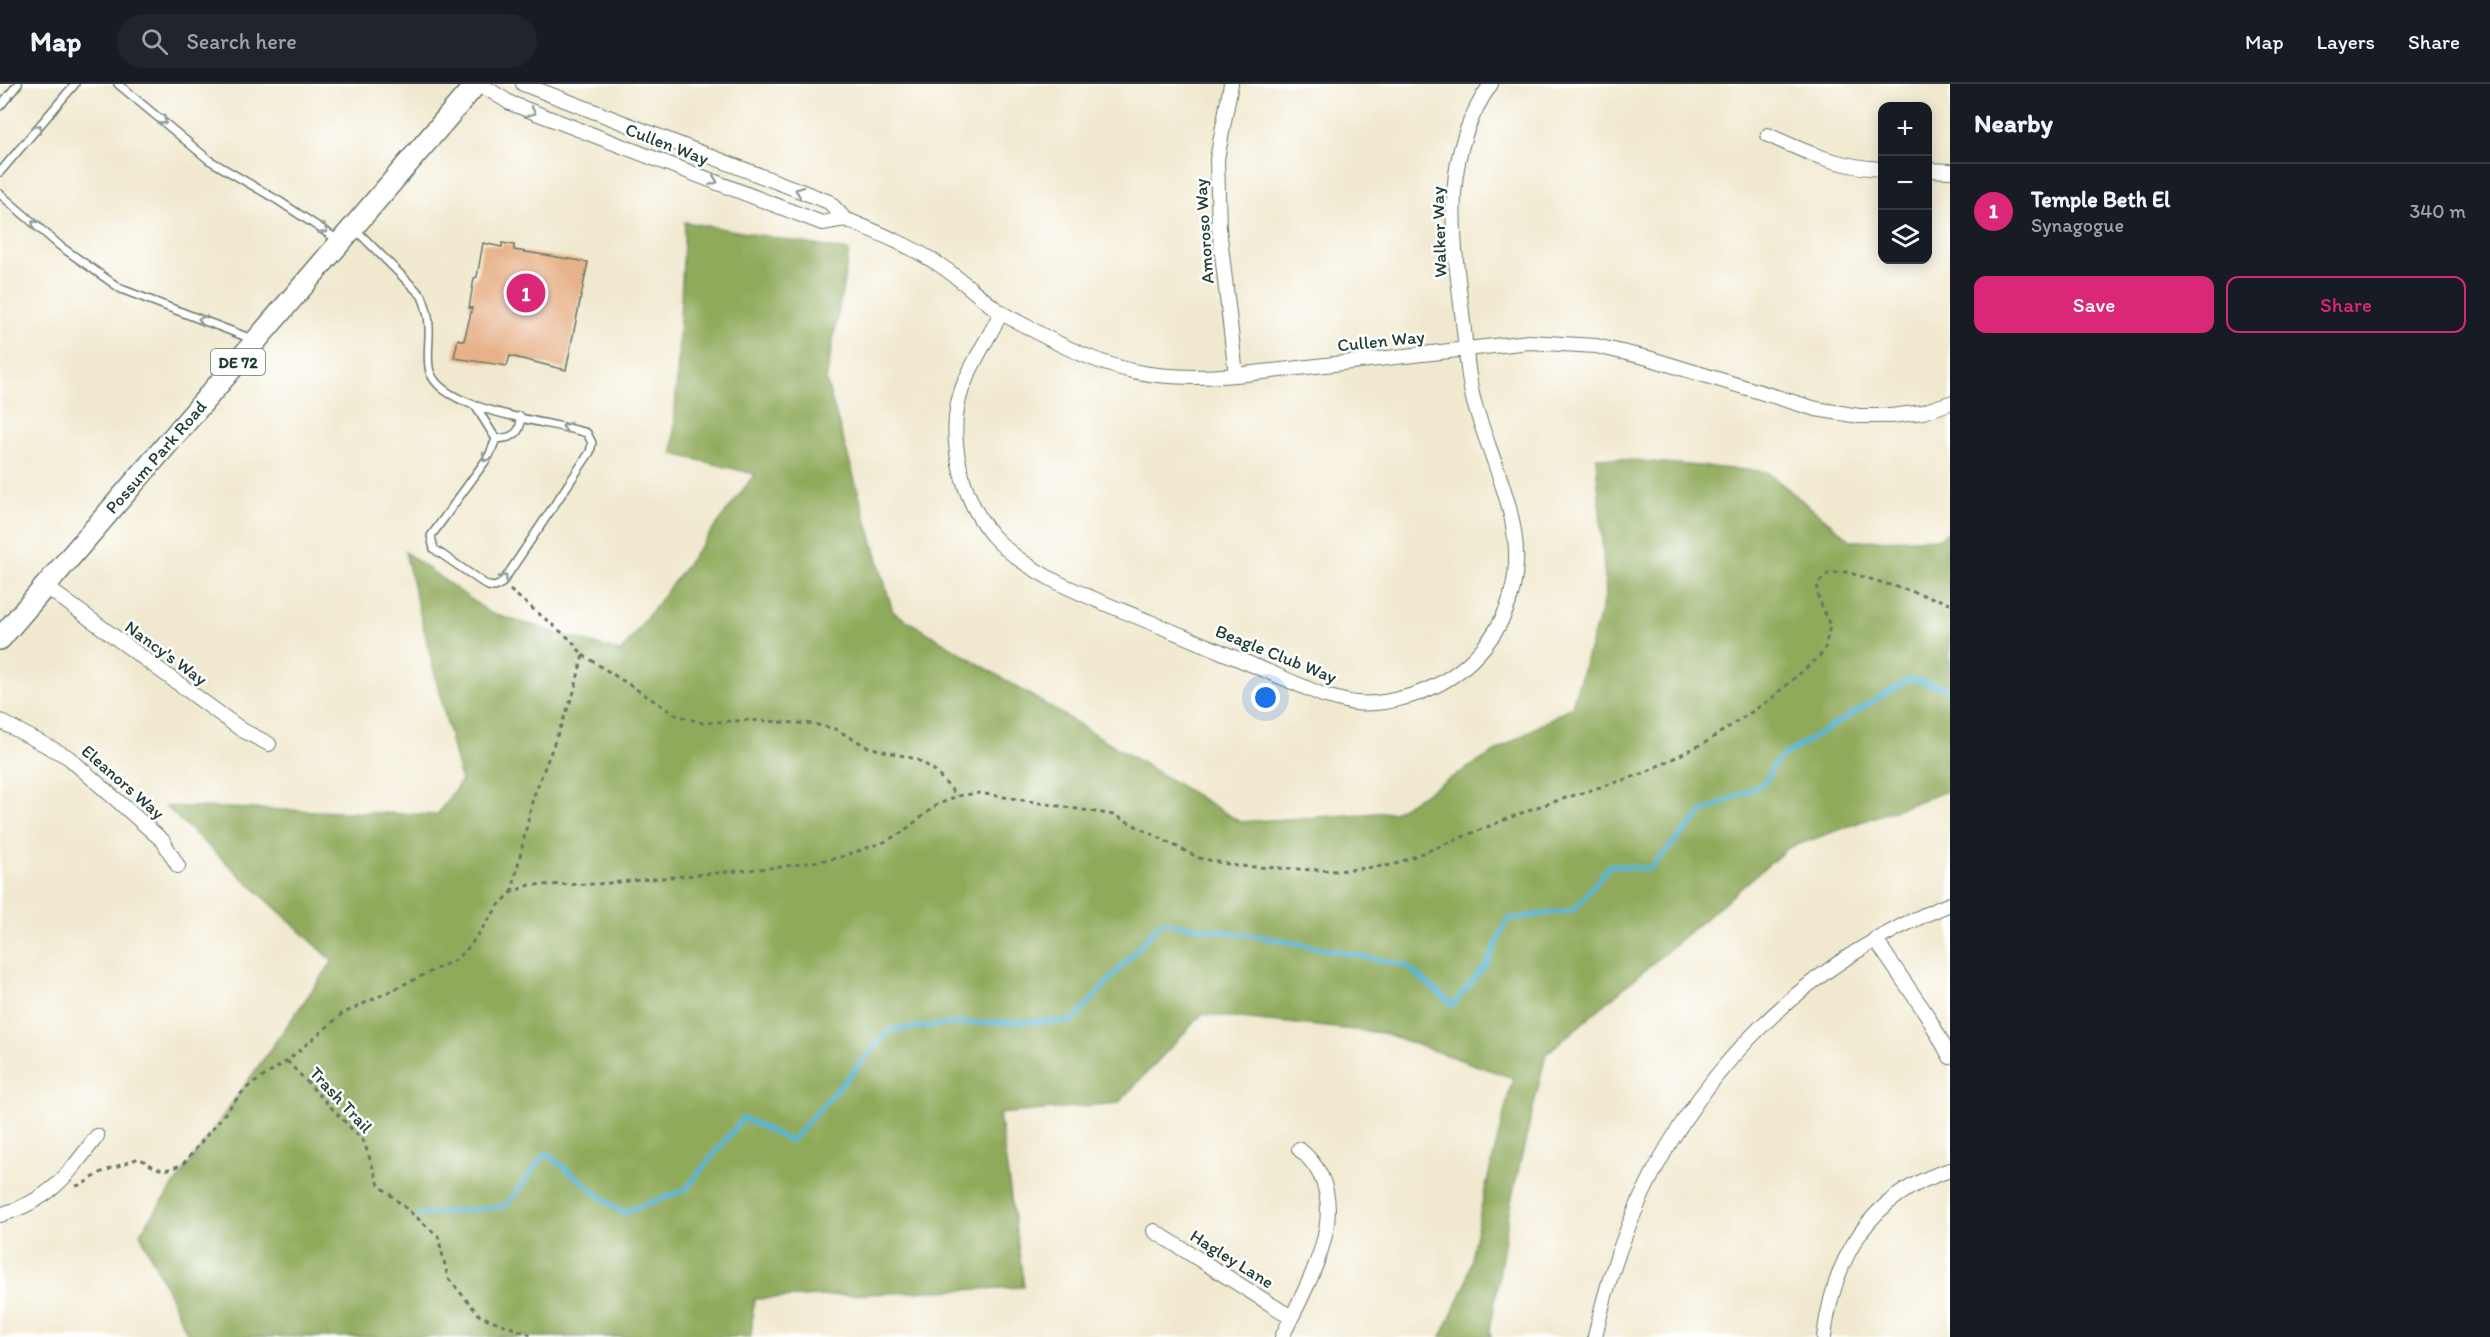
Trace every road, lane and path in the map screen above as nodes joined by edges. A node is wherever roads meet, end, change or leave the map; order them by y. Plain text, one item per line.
1 (75, 84) edge
2 (118, 84) edge
3 (476, 84) edge
4 (480, 84) edge
5 (523, 84) edge
6 (1231, 84) edge
7 (1491, 84) edge
8 (15, 85) edge
9 (0, 106) edge
10 (1768, 135) dead end
11 (1878, 169) edge
12 (1932, 170) edge
13 (1950, 171) edge
14 (0, 172) edge
15 (0, 194) edge
16 (845, 219) junction
17 (347, 234) junction
18 (1001, 313) junction
19 (257, 341) junction
20 (1467, 350) junction
21 (1236, 375) junction
22 (1950, 403) edge
23 (476, 407) junction
24 (520, 416) junction
25 (496, 439) junction
26 (502, 583) junction
27 (45, 586) junction
28 (1950, 603) edge
29 (0, 639) edge
30 (583, 655) junction
31 (0, 721) edge
32 (269, 744) dead end
33 (957, 796) junction
34 (178, 866) dead end
35 (512, 892) junction
36 (1950, 904) edge
37 (1875, 939) junction
38 (1950, 1057) edge
39 (287, 1061) junction
40 (97, 1136) dead end
41 (1299, 1149) dead end
42 (1950, 1170) edge
43 (48, 1194) junction
44 (0, 1215) edge
45 (1154, 1231) dead end
46 (1291, 1317) junction
47 (529, 1337) edge
48 (1282, 1337) edge
49 (1595, 1337) edge
50 (1824, 1337) edge

14 -> 1 lane
2 -> 17 lane
3 - 17 main road, Possum Park Road / DE 72
4 -> 16 street, Cullen Way
16 -> 5 street, Cullen Way
6 - 21 street, Amoroso Way
7 - 20 street, Walker Way
8 - 9 lane
10 - 11 street
12 - 13 street
19 -> 15 lane
16 - 18 street, Cullen Way
17 - 19 main road, Possum Park Road / DE 72
17 - 23 lane
18 - 20 street, Beagle Club Way
18 - 21 street, Cullen Way
19 - 27 main road, Possum Park Road / DE 72
20 - 21 street, Cullen Way
20 - 22 street, Cullen Way
23 - 24 lane
23 - 25 lane
24 - 25 lane
26 -> 24 lane
25 -> 26 lane
26 - 30 path
27 - 29 main road, Possum Park Road / DE 72
27 - 32 street, Nancy's Way
28 - 33 path
30 - 33 path
30 - 35 path
31 - 34 street, Eleanors Way
33 - 35 path
35 - 39 path
36 - 37 street
37 - 38 street
37 - 49 street
39 - 43 path
39 - 47 path, Trash Trail
40 - 43 street
41 - 46 street
42 - 50 street
43 - 44 street
45 - 46 street, Hagley Lane
46 - 48 street

